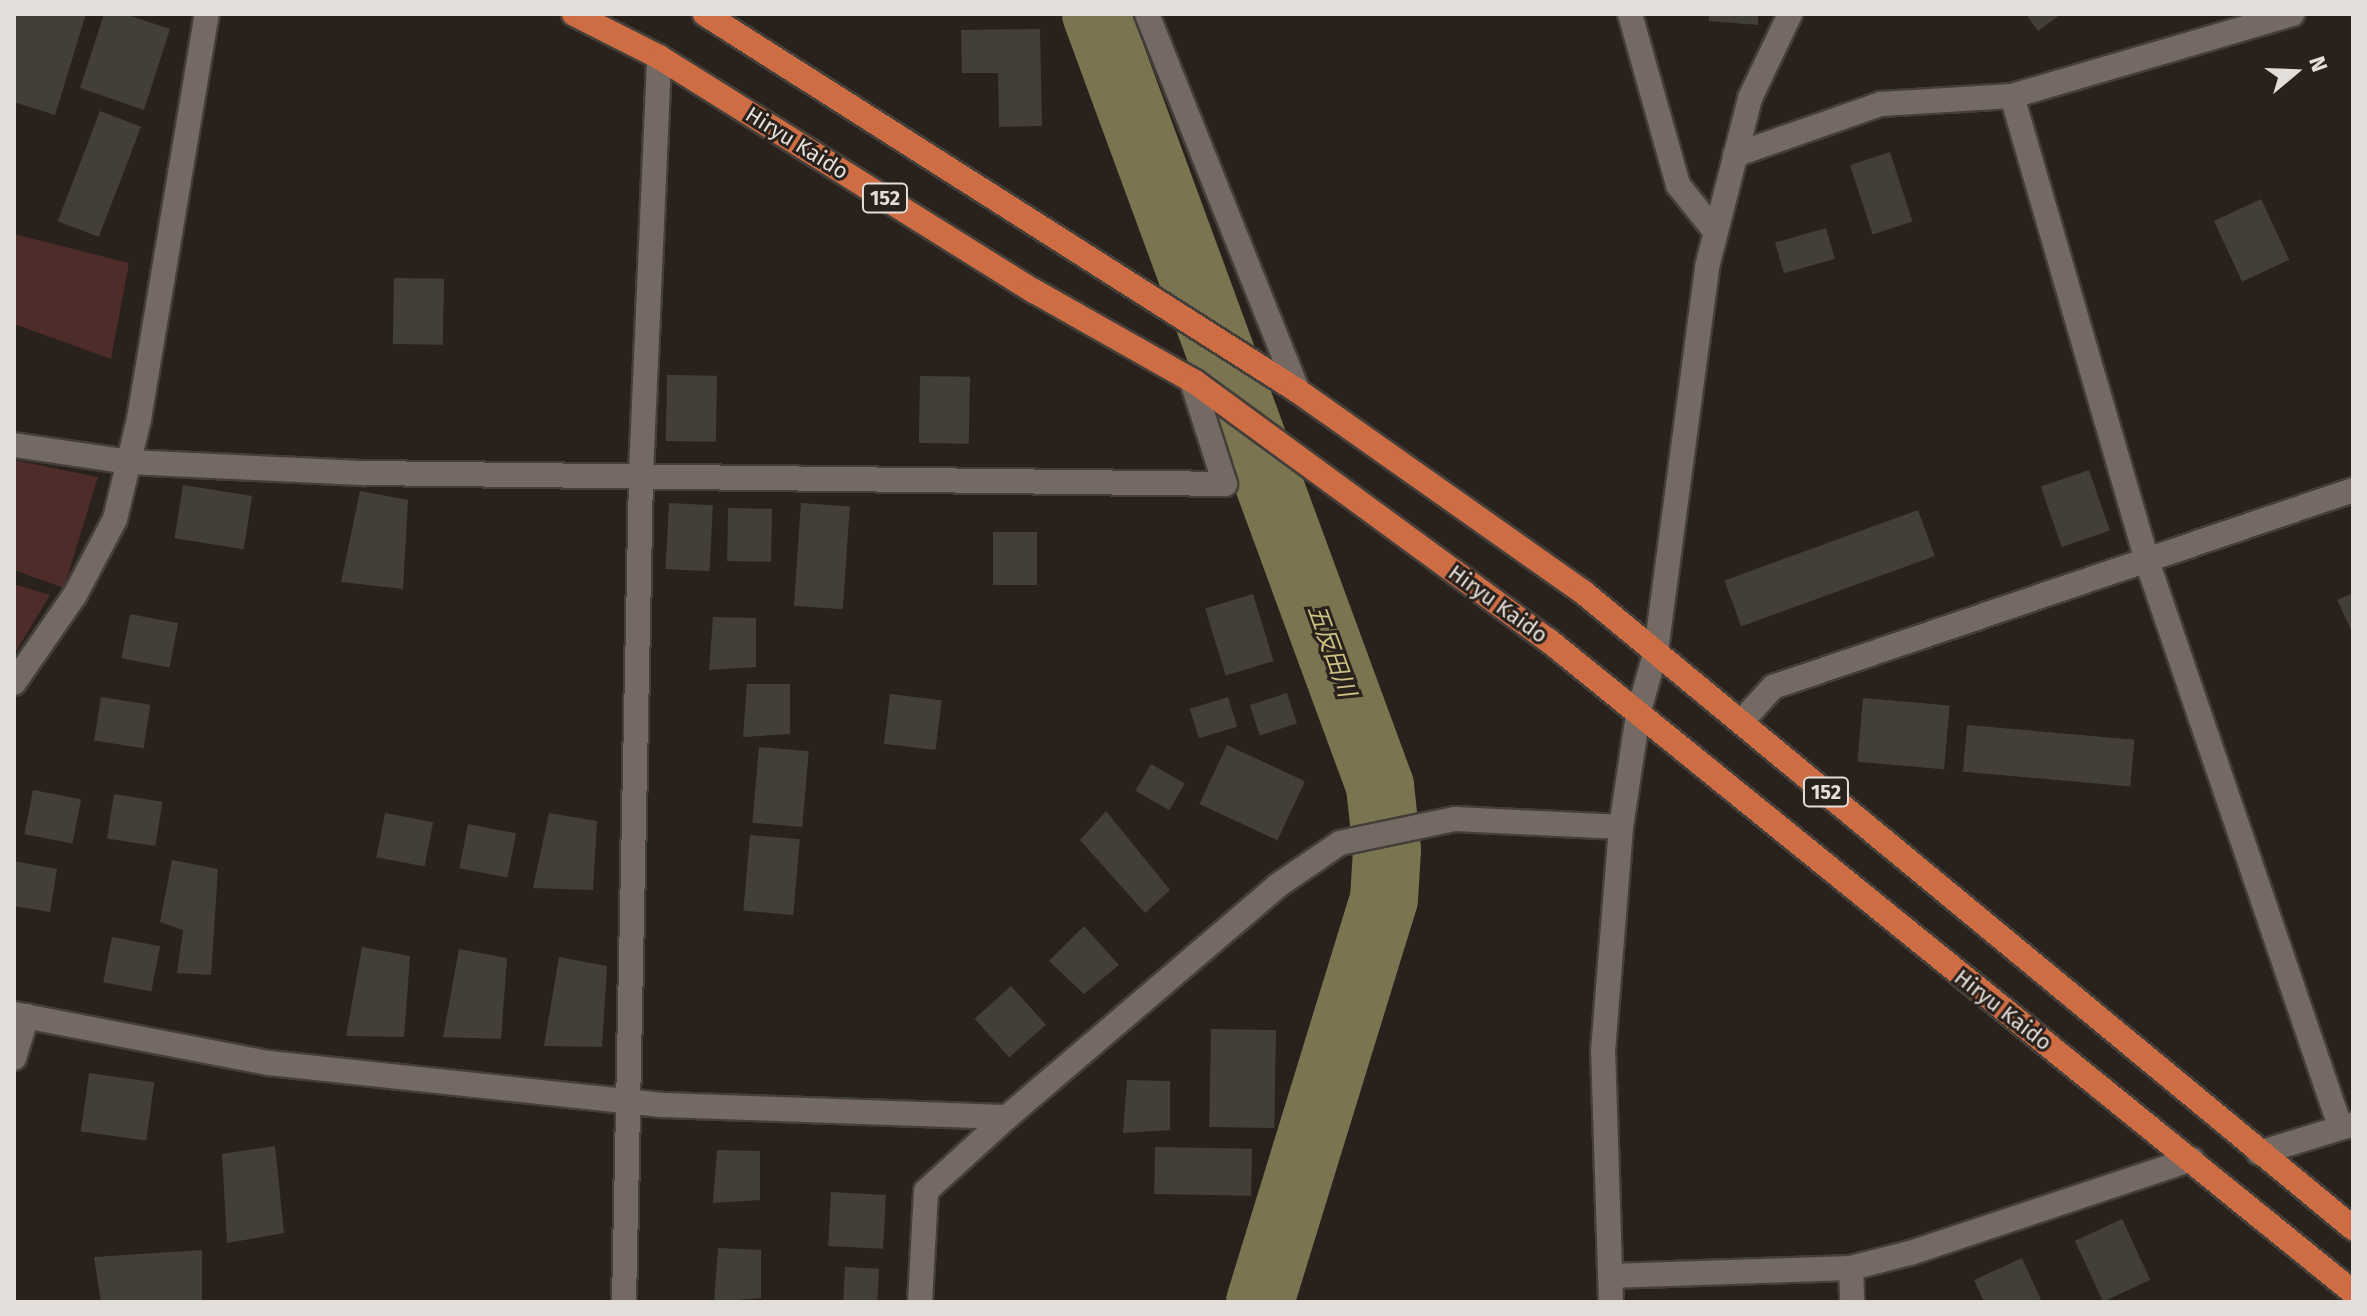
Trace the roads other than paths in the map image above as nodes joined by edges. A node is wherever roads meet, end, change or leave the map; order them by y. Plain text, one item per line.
1 (207, 14) edge
2 (574, 14) edge
3 (705, 14) edge
4 (1147, 14) edge
5 (1630, 14) edge
6 (1790, 14) edge
7 (2292, 14) edge
8 (659, 57) junction
9 (2012, 96) junction
10 (1735, 155) junction
11 (1715, 231) junction
12 (1194, 382) junction
13 (1289, 386) junction
14 (14, 445) edge
15 (129, 462) junction
16 (641, 474) junction
17 (2353, 490) edge
18 (2148, 564) junction
19 (1656, 651) junction
20 (14, 683) edge
21 (1638, 714) junction
22 (1742, 721) junction
23 (1621, 827) junction
24 (20, 1015) edge
25 (14, 1058) edge
26 (626, 1101) junction
27 (1007, 1117) junction
28 (2347, 1125) edge
29 (2259, 1153) junction
30 (2192, 1159) junction
31 (2353, 1228) edge
32 (1851, 1268) junction
33 (1610, 1276) junction
34 (2353, 1292) edge
35 (624, 1302) edge
36 (920, 1302) edge
37 (1611, 1302) edge
38 (1852, 1302) edge

1 - 15 street
2 - 8 highway, Hiryu Kaido / 152
3 - 13 highway, 152
4 - 13 street
5 - 11 street
6 - 10 street
7 - 9 street
8 - 12 highway, Hiryu Kaido / 152
8 - 16 street
9 - 10 street
9 - 18 street
10 - 11 street
11 - 19 street
12 - 16 street
12 - 21 highway, Hiryu Kaido / 152
13 - 19 highway, 152
14 - 15 street
15 - 16 street
15 - 20 street
16 - 26 street
17 - 18 street
18 - 22 street
18 - 28 street
19 - 21 street
19 - 22 highway, 152
21 - 23 street
21 - 30 highway, Hiryu Kaido / 152
22 - 29 highway, 152
23 - 27 street
23 - 33 street
24 - 25 street
24 - 26 street
26 - 27 street
26 - 35 street
27 - 36 street
28 - 29 street
29 - 31 highway, 152
30 - 32 street
30 - 34 highway, Hiryu Kaido / 152
32 - 33 street
32 - 38 street
33 - 37 street

